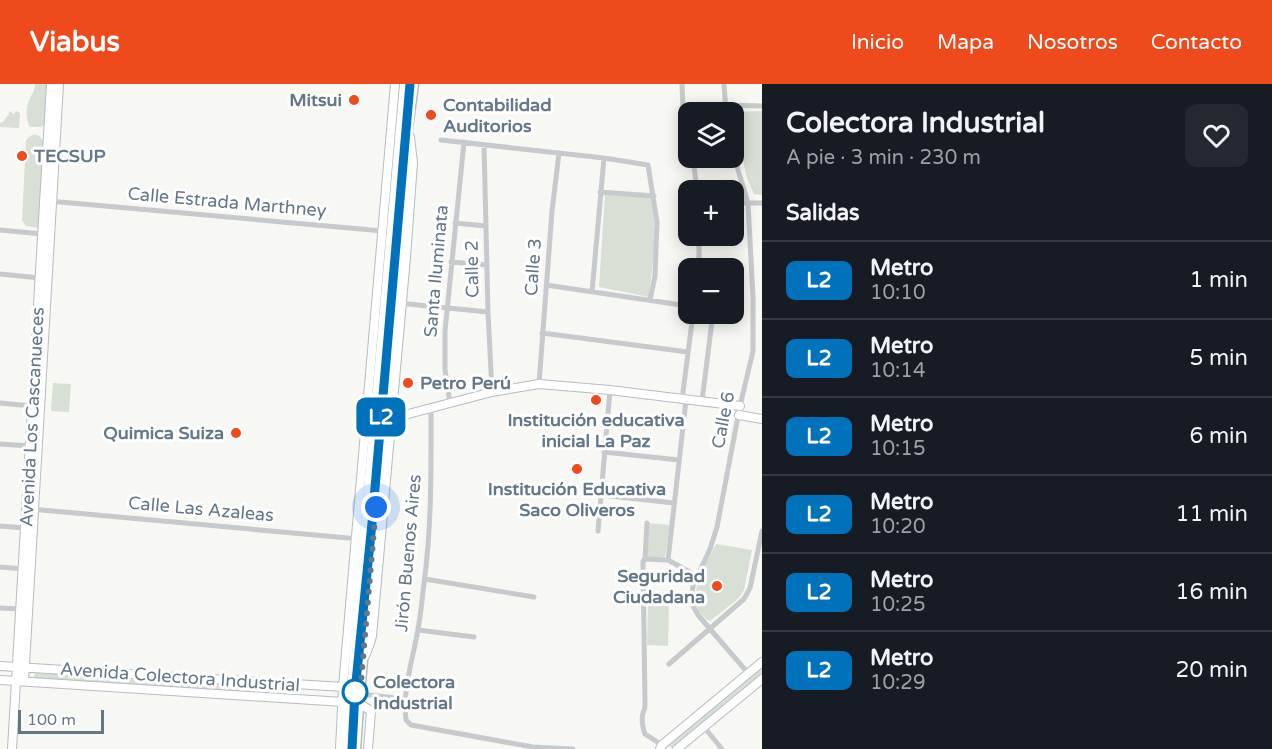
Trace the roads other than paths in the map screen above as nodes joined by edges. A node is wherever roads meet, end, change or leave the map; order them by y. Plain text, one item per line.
1 (51, 84) edge
2 (58, 84) edge
3 (395, 84) edge
4 (404, 84) edge
5 (414, 84) edge
6 (682, 84) edge
7 (724, 84) edge
8 (683, 102) edge
9 (725, 102) edge
10 (744, 106) edge
11 (762, 106) edge
12 (441, 140) dead end
13 (464, 142) junction
14 (484, 145) junction
15 (558, 153) junction
16 (604, 158) junction
17 (738, 168) edge
18 (600, 192) junction
19 (654, 196) junction
20 (48, 201) junction
21 (744, 203) edge
22 (748, 203) junction
23 (762, 203) edge
24 (455, 223) junction
25 (486, 226) junction
26 (0, 230) edge
27 (395, 232) junction
28 (42, 234) junction
29 (451, 262) junction
30 (487, 265) junction
31 (0, 274) edge
32 (40, 278) junction
33 (546, 285) junction
34 (592, 292) junction
35 (650, 300) junction
36 (398, 303) junction
37 (678, 304) edge
38 (447, 308) junction
39 (488, 312) junction
40 (692, 324) edge
41 (712, 324) edge
42 (542, 333) junction
43 (688, 352) junction
44 (539, 384) junction
45 (610, 390) junction
46 (492, 392) junction
47 (684, 400) junction
48 (702, 401) junction
49 (0, 403) edge
50 (450, 403) junction
51 (32, 406) junction
52 (740, 406) junction
53 (431, 408) junction
54 (739, 415) junction
55 (388, 418) junction
56 (762, 419) edge
57 (374, 421) junction
58 (0, 444) edge
59 (30, 446) junction
60 (604, 452) junction
61 (679, 460) junction
62 (601, 495) junction
63 (674, 503) junction
64 (30, 509) junction
65 (648, 523) dead end
66 (0, 526) edge
67 (25, 528) junction
68 (598, 531) dead end
69 (762, 531) edge
70 (364, 539) junction
71 (644, 559) junction
72 (668, 560) junction
73 (0, 567) edge
74 (22, 569) junction
75 (697, 576) junction
76 (425, 579) junction
77 (534, 597) dead end
78 (0, 608) edge
79 (20, 609) junction
80 (710, 629) junction
81 (418, 630) junction
82 (474, 637) dead end
83 (363, 660) junction
84 (762, 662) edge
85 (669, 663) dead end
86 (0, 666) edge
87 (21, 667) junction
88 (748, 674) junction
89 (177, 676) junction
90 (762, 679) edge
91 (0, 680) edge
92 (20, 681) junction
93 (258, 681) junction
94 (175, 691) junction
95 (352, 695) junction
96 (257, 697) junction
97 (405, 699) junction
98 (704, 727) junction
99 (661, 747) edge
100 (12, 749) edge
101 (340, 749) edge
102 (347, 749) edge
103 (356, 749) edge
104 (368, 749) edge
105 (573, 749) edge
106 (677, 749) edge
107 (722, 749) edge

1 - 20 street, Avenida Los Cascanueces
2 - 20 street, Avenida Los Cascanueces
3 - 27 street
4 - 27 main road
5 - 27 main road
6 - 8 street
7 - 9 street
10 - 11 street
12 - 13 street
13 - 14 street
13 - 24 street, Santa Iluminata
14 - 15 street
14 - 25 street, Calle 2
15 - 16 street
15 - 33 street, Calle 3
16 - 18 street
16 - 19 street
17 - 22 street, Calle 6
18 - 19 street
18 - 34 street
19 - 35 street
20 - 27 street, Calle Estrada Marthney
20 - 28 street, Avenida Los Cascanueces
20 - 64 street, Avenida Los Cascanueces
21 - 22 street
22 - 23 street
22 - 52 street, Calle 6
24 - 25 street
24 - 29 street, Santa Iluminata
25 - 30 street, Calle 2
26 - 28 street
27 - 36 main road
27 - 57 main road
27 - 70 street
28 - 32 street, Avenida Los Cascanueces
29 - 30 street
29 - 38 street, Santa Iluminata
30 - 39 street, Calle 2
31 - 32 street
32 - 51 street, Avenida Los Cascanueces
33 - 34 street
33 - 42 street, Calle 3
34 - 35 street
35 - 37 street
36 - 38 street
36 - 55 main road
38 - 39 street
38 - 50 street, Santa Iluminata
39 - 46 street, Calle 2
40 - 43 street
41 - 48 street
42 - 43 street
42 - 44 street, Calle 3
43 - 47 street
44 - 45 street
44 - 46 street
45 - 47 street
45 - 60 street
46 - 50 street
47 - 48 street
47 - 61 street
48 - 52 street
49 - 51 street
50 - 53 street
51 - 59 street, Avenida Los Cascanueces
52 - 54 street, Calle 6
53 - 55 street
53 - 76 street, Jirón Buenos Aires
54 - 56 street
54 - 75 street, Calle 6
55 - 57 street
55 - 70 main road
55 - 83 street
57 - 70 main road
58 - 59 street
59 - 64 street, Avenida Los Cascanueces
60 - 61 street
60 - 62 street
61 - 63 street
62 - 63 street
62 - 68 street
63 - 72 street
64 - 67 street, Avenida Los Cascanueces
64 - 70 street, Calle Las Azaleas
64 - 87 street, Avenida Los Cascanueces
65 - 71 street
66 - 67 street
67 - 74 street, Avenida Los Cascanueces
69 - 80 street
70 - 83 main road
70 - 95 main road
71 - 72 street
71 - 99 street
72 - 75 street
73 - 74 street
74 - 79 street, Avenida Los Cascanueces
75 - 80 street, Calle 6
76 - 77 street
76 - 81 street, Jirón Buenos Aires
78 - 79 street
79 - 87 street, Avenida Los Cascanueces
80 - 85 street
80 - 88 street, Calle 6
81 - 82 street
81 - 97 street, Jirón Buenos Aires
83 - 95 main road
84 - 88 street
86 - 87 street, Avenida Colectora Industrial
87 - 89 street, Avenida Colectora Industrial
87 - 92 street, Avenida Los Cascanueces
88 - 99 street
89 - 93 street, Avenida Colectora Industrial
89 - 94 street
90 - 98 street
91 - 92 street, Avenida Colectora Industrial
92 - 94 street, Avenida Colectora Industrial
92 - 100 street, Avenida Los Cascanueces
93 - 95 street, Avenida Colectora Industrial
93 - 96 street
94 - 96 street, Avenida Colectora Industrial
95 - 96 street, Avenida Colectora Industrial
95 - 97 street
95 - 101 street
95 - 102 main road
95 - 103 main road
95 - 104 street
97 - 105 street
98 - 106 street
98 - 107 street

